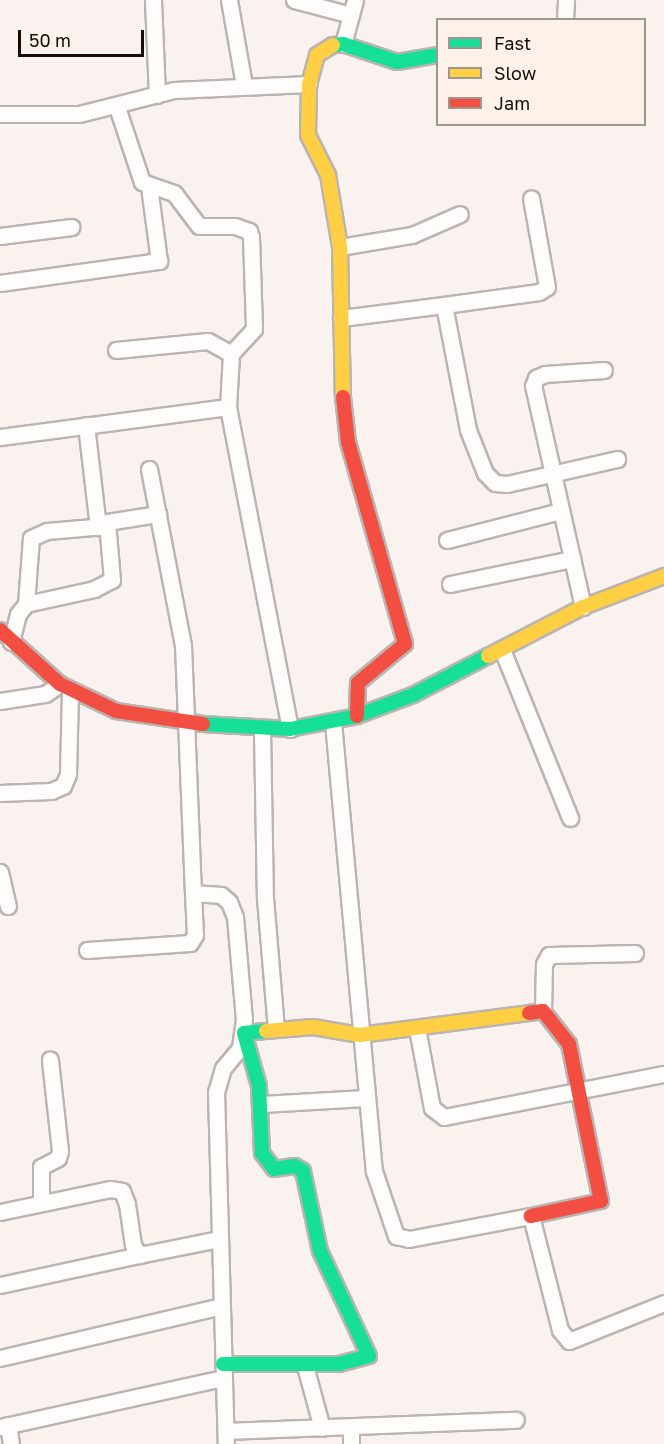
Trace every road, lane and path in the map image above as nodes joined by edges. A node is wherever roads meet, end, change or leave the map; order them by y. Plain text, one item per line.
1 (153, 0) edge
2 (229, 0) edge
3 (294, 0) edge
4 (566, 0) edge
5 (353, 8) edge
6 (565, 18) edge
7 (343, 44) junction
8 (436, 55) edge
9 (309, 84) junction
10 (244, 85) junction
11 (157, 94) junction
12 (117, 107) junction
13 (0, 114) edge
14 (149, 186) junction
15 (531, 198) dead end
16 (460, 214) dead end
17 (71, 227) dead end
18 (0, 236) edge
19 (340, 247) junction
20 (0, 283) edge
21 (444, 305) junction
22 (341, 318) junction
23 (116, 350) dead end
24 (231, 354) junction
25 (604, 370) dead end
26 (228, 407) junction
27 (86, 425) junction
28 (0, 437) edge
29 (617, 459) dead end
30 (149, 469) dead end
31 (552, 473) junction
32 (560, 511) junction
33 (158, 514) junction
34 (102, 526) junction
35 (447, 540) dead end
36 (572, 559) junction
37 (664, 576) edge
38 (450, 584) dead end
39 (26, 604) junction
40 (584, 608) junction
41 (0, 630) edge
42 (11, 642) junction
43 (503, 652) junction
44 (65, 687) junction
45 (0, 701) edge
46 (357, 716) junction
47 (333, 722) junction
48 (189, 723) junction
49 (290, 729) junction
50 (262, 730) junction
51 (0, 793) edge
52 (570, 818) dead end
53 (0, 872) edge
54 (194, 893) junction
55 (8, 906) dead end
56 (87, 950) dead end
57 (635, 953) dead end
58 (543, 1011) junction
59 (417, 1028) junction
60 (276, 1029) junction
61 (244, 1033) junction
62 (360, 1035) junction
63 (50, 1060) dead end
64 (663, 1078) edge
65 (580, 1091) junction
66 (366, 1098) junction
67 (261, 1104) junction
68 (41, 1203) junction
69 (0, 1212) edge
70 (531, 1216) junction
71 (219, 1239) junction
72 (139, 1255) junction
73 (0, 1286) edge
74 (664, 1303) edge
75 (221, 1306) junction
76 (0, 1358) edge
77 (305, 1366) junction
78 (223, 1371) junction
79 (516, 1420) dead end
80 (4, 1426) edge
81 (351, 1427) junction
82 (322, 1428) junction
83 (226, 1438) edge
84 (11, 1444) edge
85 (351, 1444) edge

1 - 11 street
2 - 10 street
3 - 5 street
4 - 6 street
5 - 7 street
7 - 8 street
7 - 9 street
9 - 10 street
9 - 19 street
10 - 11 street
11 - 12 street
12 - 13 street
12 - 14 street
14 - 20 street
14 - 24 street
15 - 21 street
16 - 19 street
17 - 18 street
19 - 22 street
21 - 22 street
21 - 31 street
22 - 46 street
23 - 24 street
24 - 26 street
25 - 31 street
26 - 27 street
26 - 49 street
27 - 28 street
27 - 34 street
29 - 31 street
30 - 33 street
31 - 32 street
32 - 35 street
32 - 36 street
33 - 34 street
33 - 48 street
34 - 39 street
34 - 39 street
36 - 38 street
36 - 40 street
37 - 40 street
39 - 42 street
40 - 43 street
41 - 42 street
42 - 44 street
43 - 46 street
43 - 52 street
44 - 45 street
44 - 48 street
44 - 51 street
46 - 47 street
47 - 49 street
47 - 62 street
48 - 50 street
48 - 54 street
49 - 50 street
50 - 60 street
53 - 55 street
54 - 56 street
54 - 61 street
57 - 58 street
58 - 59 street
58 - 65 street
59 - 62 street
59 - 65 street
60 - 61 street
60 - 62 street
61 - 67 street
61 - 71 street
62 - 66 street
63 - 68 street
64 - 65 street
65 - 70 street
66 - 67 street
66 - 70 street
67 - 77 street
68 - 69 street
68 - 72 street
70 - 74 street
71 - 72 street
71 - 75 street
72 - 73 street
75 - 76 street
75 - 78 street
77 - 78 street
77 - 82 street
78 - 80 street
78 - 83 street
79 - 81 street
80 - 84 street
81 - 82 street
81 - 85 street
82 - 83 street

